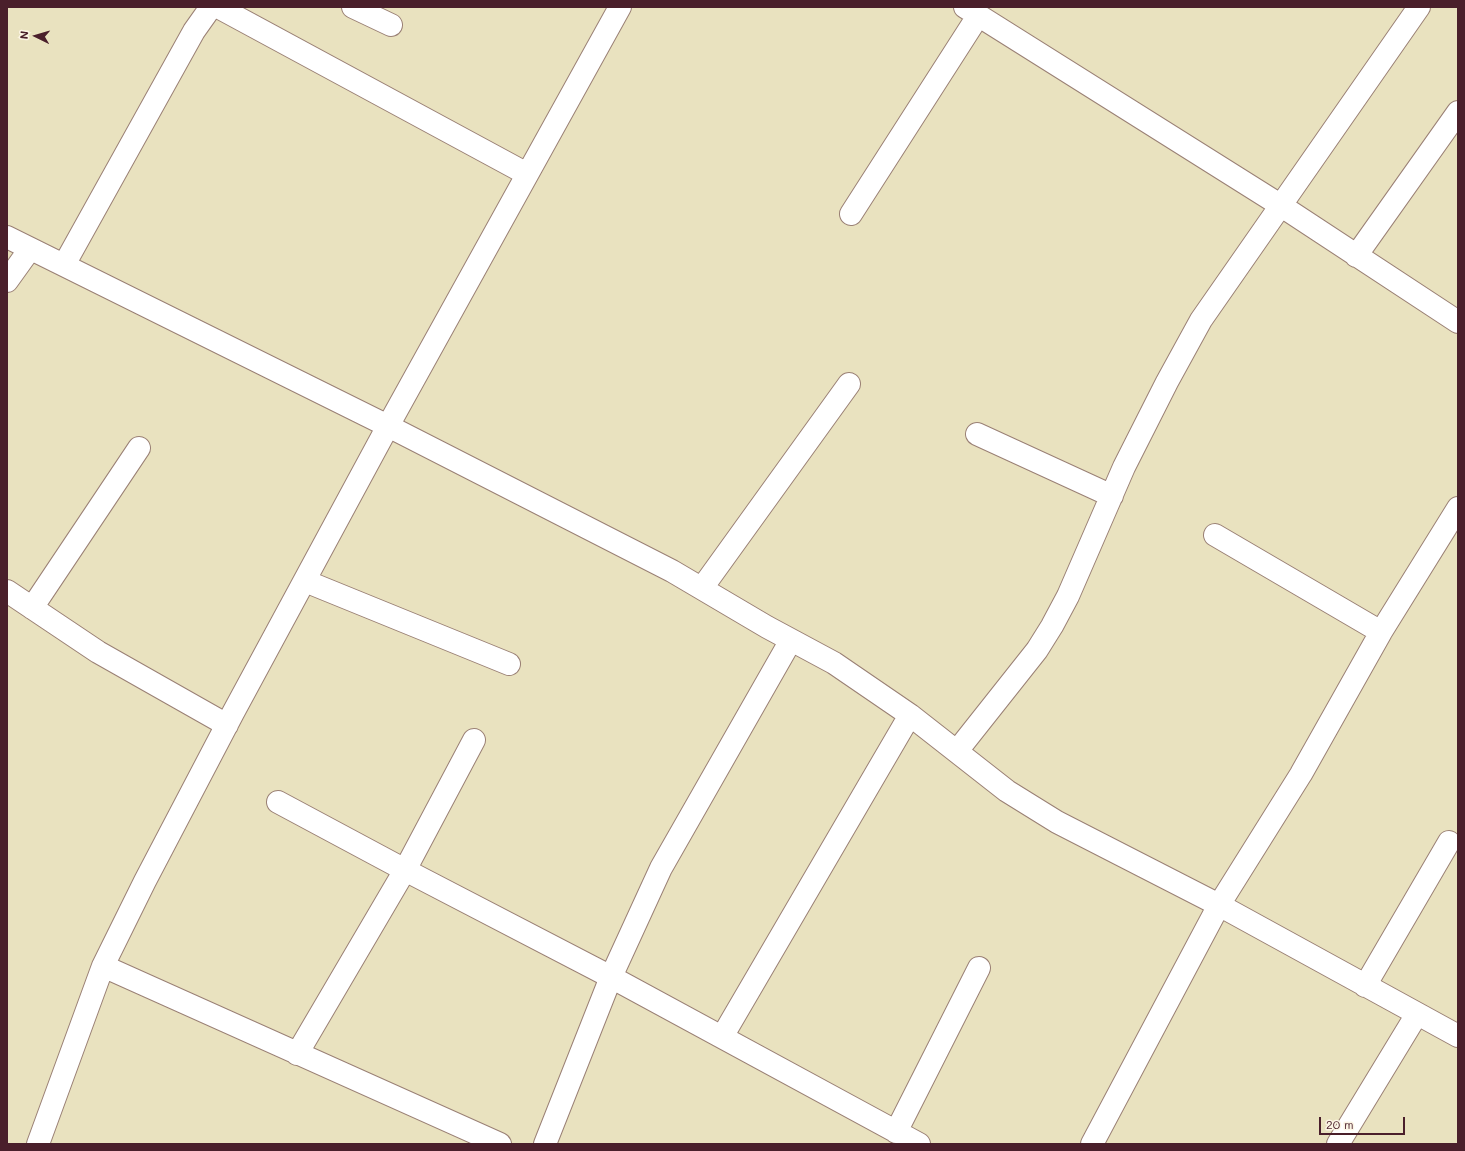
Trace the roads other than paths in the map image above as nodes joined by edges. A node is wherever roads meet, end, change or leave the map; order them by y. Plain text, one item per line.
1 (211, 7) edge
2 (218, 7) edge
3 (353, 7) edge
4 (620, 7) edge
5 (1419, 7) edge
6 (971, 12) edge
7 (390, 25) dead end
8 (1458, 112) edge
9 (527, 174) junction
10 (1280, 205) junction
11 (851, 214) dead end
12 (7, 237) edge
13 (30, 249) junction
14 (1356, 256) junction
15 (64, 265) junction
16 (7, 281) edge
17 (1458, 322) edge
18 (849, 384) dead end
19 (388, 426) junction
20 (977, 434) dead end
21 (139, 448) dead end
22 (1112, 496) junction
23 (1458, 508) edge
24 (1215, 535) dead end
25 (304, 581) junction
26 (702, 588) junction
27 (7, 591) edge
28 (32, 608) junction
29 (1381, 632) junction
30 (791, 640) junction
31 (509, 664) dead end
32 (910, 715) junction
33 (227, 725) junction
34 (474, 740) dead end
35 (957, 751) junction
36 (278, 802) dead end
37 (1449, 842) dead end
38 (405, 870) junction
39 (1218, 905) junction
40 (103, 966) junction
41 (978, 968) dead end
42 (611, 977) junction
43 (1365, 986) junction
44 (1417, 1014) junction
45 (1458, 1036) edge
46 (722, 1037) junction
47 (297, 1054) junction
48 (896, 1132) junction
49 (1094, 1143) edge
50 (38, 1144) edge
51 (500, 1144) edge
52 (545, 1144) edge
53 (918, 1144) edge
54 (1338, 1144) edge

1 - 15 street
2 - 9 street
3 - 7 street
4 - 9 street
5 - 10 street
6 - 10 street
6 - 11 street
8 - 14 street
9 - 19 street
10 - 14 street
10 - 22 street
12 - 13 street
13 - 15 street
13 - 16 street
14 - 17 street
15 - 19 street
18 - 26 street
19 - 25 street
19 - 26 street
20 - 22 street
21 - 28 street
22 - 35 street
23 - 29 street
24 - 29 street
25 - 31 street
25 - 33 street
26 - 30 street
27 - 28 street
28 - 33 street
29 - 39 street
30 - 32 street
30 - 42 street
32 - 35 street
32 - 46 street
33 - 40 street
34 - 38 street
35 - 39 street
36 - 38 street
37 - 43 street
38 - 42 street
38 - 47 street
39 - 43 street
39 - 49 street
40 - 47 street
40 - 50 street
41 - 48 street
42 - 46 street
42 - 52 street
43 - 44 street
44 - 45 street
44 - 54 street
46 - 48 street
47 - 51 street
48 - 53 street

